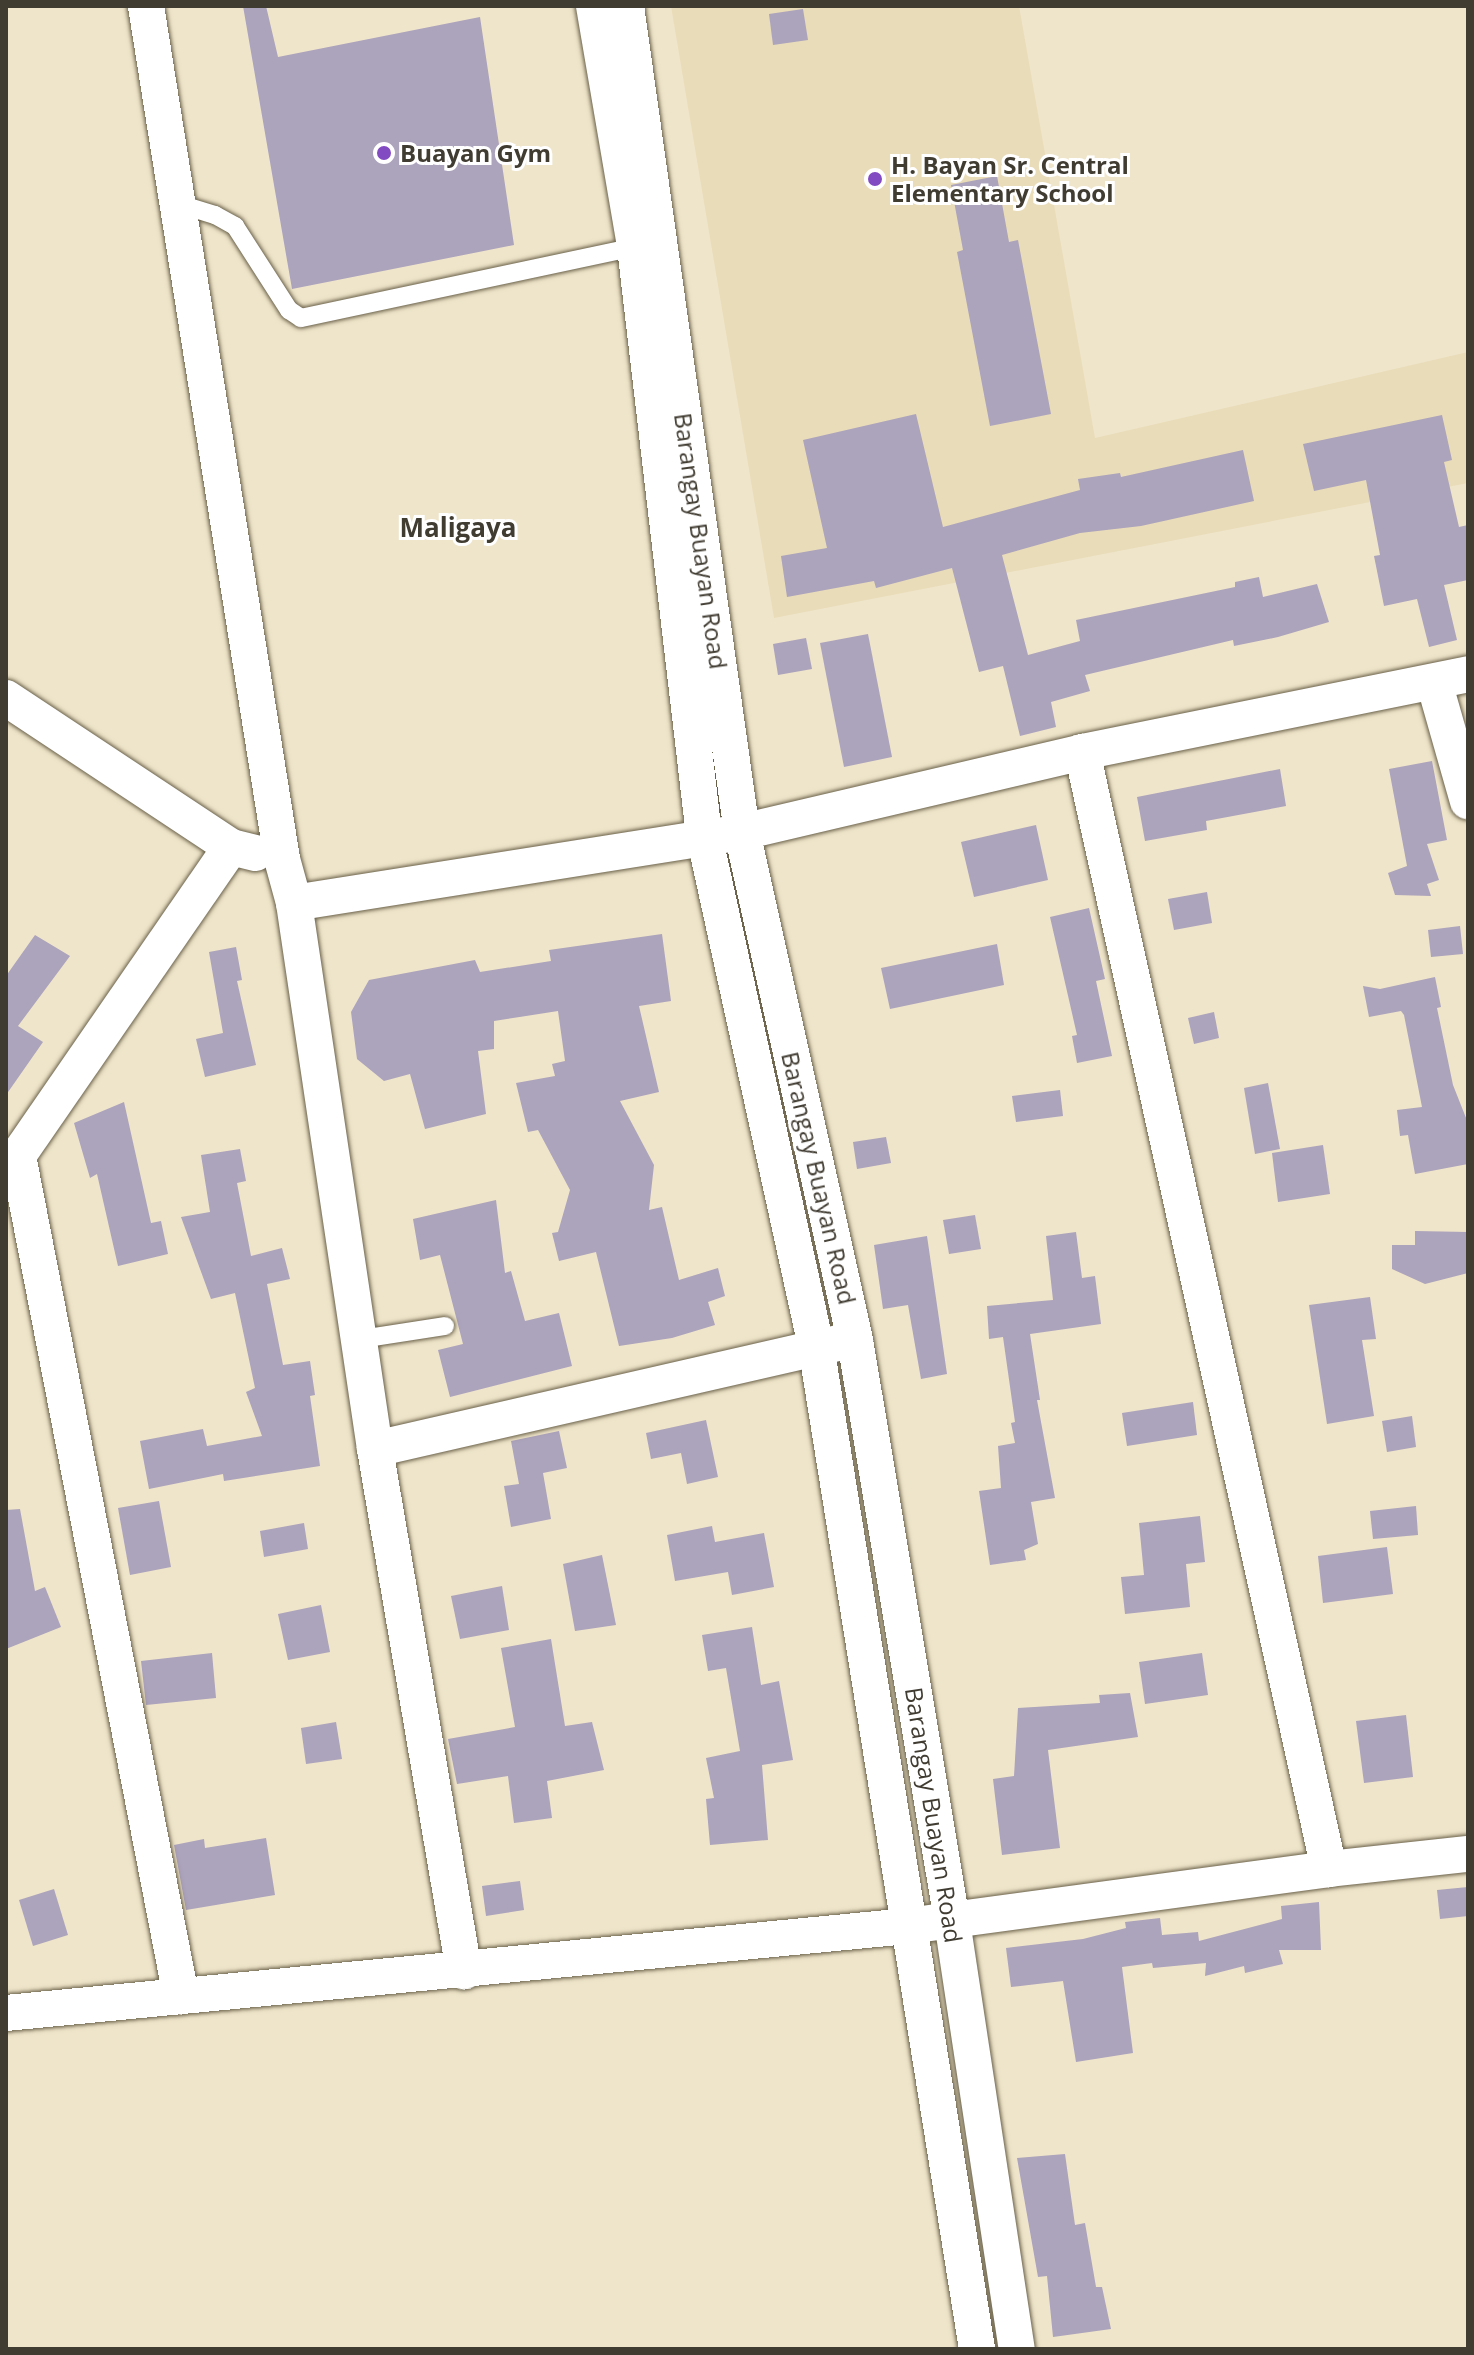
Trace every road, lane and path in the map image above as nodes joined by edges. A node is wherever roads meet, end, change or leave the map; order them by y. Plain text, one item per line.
1 (146, 6) edge
2 (594, 6) edge
3 (626, 6) edge
4 (176, 203) junction
5 (635, 247) junction
6 (1451, 678) edge
7 (6, 698) edge
8 (1082, 752) junction
9 (1468, 801) edge
10 (742, 832) junction
11 (704, 835) junction
12 (231, 847) junction
13 (282, 859) junction
14 (294, 903) junction
15 (788, 1038) junction
16 (751, 1049) junction
17 (12, 1165) edge
18 (445, 1326) dead end
19 (361, 1339) junction
20 (855, 1340) junction
21 (816, 1346) junction
22 (375, 1449) junction
23 (1468, 1854) edge
24 (1329, 1869) junction
25 (952, 1921) junction
26 (908, 1926) junction
27 (464, 1971) junction
28 (181, 1996) junction
29 (6, 2013) edge
30 (977, 2349) edge
31 (1017, 2349) edge

1 - 4 street
2 - 5 street
3 - 10 street, Barangay Buayan Road
4 - 5 lane
4 - 13 street
5 - 11 street
6 - 8 street
6 - 9 street
7 - 12 street
8 - 10 street
8 - 24 street
10 - 11 street
10 - 15 street, Barangay Buayan Road
11 - 14 street
11 - 16 street
12 - 13 street
12 - 17 street
13 - 14 street
14 - 19 street
15 - 16 street
15 - 20 street, Barangay Buayan Road
16 - 21 street
17 - 28 street
18 - 19 lane
19 - 22 street
20 - 21 street
20 - 25 street, Barangay Buayan Road
21 - 22 street
21 - 26 street
22 - 27 street
23 - 24 street
24 - 25 street
25 - 26 street
25 - 31 street, Barangay Buayan Road
26 - 27 street
26 - 30 street
27 - 28 street
28 - 29 street

